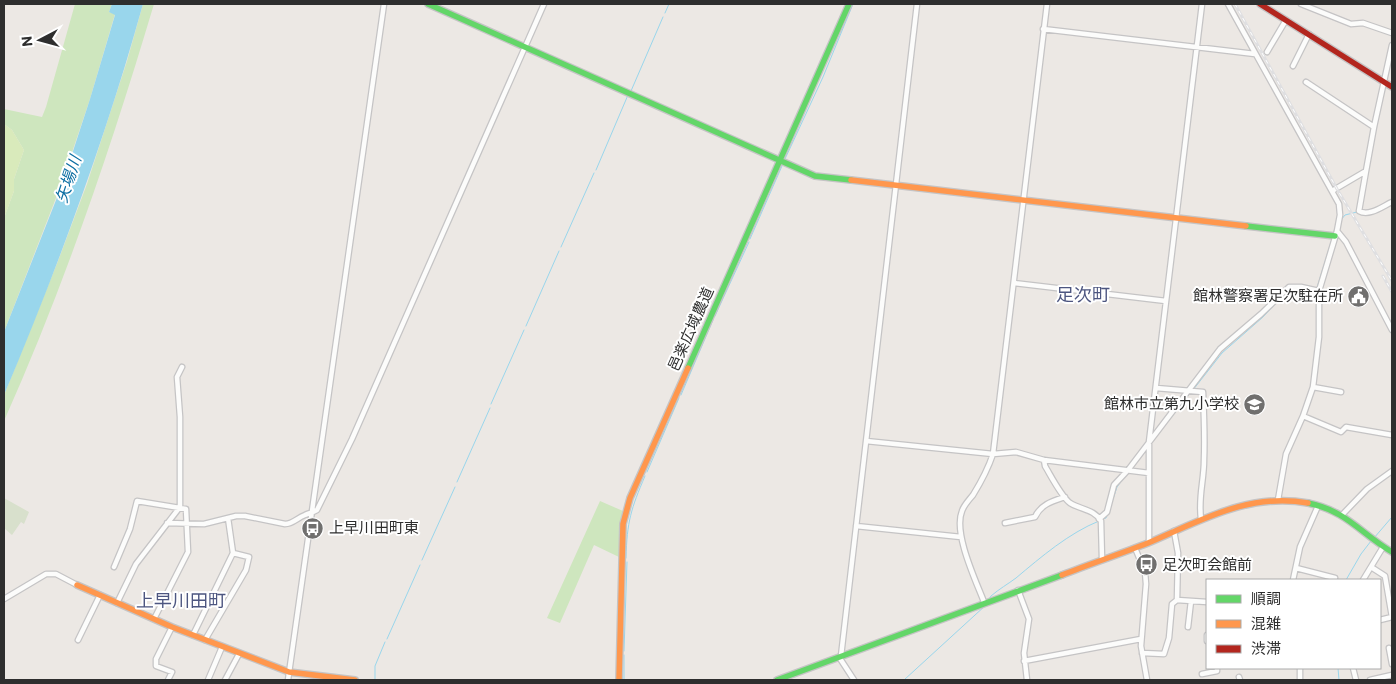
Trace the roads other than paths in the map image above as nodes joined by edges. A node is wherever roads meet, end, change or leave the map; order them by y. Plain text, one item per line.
1 (384, 4) edge
2 (428, 4) edge
3 (544, 4) edge
4 (849, 4) edge
5 (917, 4) edge
6 (1047, 4) edge
7 (1202, 4) edge
8 (1228, 4) edge
9 (1260, 4) edge
10 (1301, 4) edge
11 (1286, 20) junction
12 (1043, 29) junction
13 (1309, 34) junction
14 (1392, 34) edge
15 (1392, 45) edge
16 (525, 46) junction
17 (1198, 46) junction
18 (1267, 52) dead end
19 (1256, 54) junction
20 (1293, 66) dead end
21 (1306, 82) dead end
22 (1383, 82) junction
23 (1392, 87) edge
24 (1374, 126) junction
25 (781, 161) junction
26 (1366, 171) junction
27 (896, 186) junction
28 (1332, 191) junction
29 (1024, 200) junction
30 (1392, 202) edge
31 (1177, 218) junction
32 (1336, 233) junction
33 (1014, 283) junction
34 (1319, 291) junction
35 (1166, 301) junction
36 (1392, 330) edge
37 (182, 367) dead end
38 (1313, 386) junction
39 (1156, 388) junction
40 (1188, 391) junction
41 (1341, 392) dead end
42 (1303, 416) junction
43 (1392, 435) edge
44 (866, 441) junction
45 (1149, 441) junction
46 (993, 454) junction
47 (1044, 460) junction
48 (1128, 470) junction
49 (1392, 471) edge
50 (1149, 473) junction
51 (1065, 497) junction
52 (1278, 500) junction
53 (1318, 506) junction
54 (180, 507) junction
55 (312, 514) junction
56 (1342, 515) junction
57 (228, 518) junction
58 (1099, 518) junction
59 (1201, 519) junction
60 (1005, 522) dead end
61 (167, 524) junction
62 (187, 524) junction
63 (856, 526) junction
64 (1174, 531) junction
65 (961, 536) junction
66 (1149, 542) junction
67 (1383, 547) junction
68 (1136, 548) junction
69 (1392, 552) edge
70 (233, 553) junction
71 (1102, 559) junction
72 (114, 567) dead end
73 (1371, 567) junction
74 (1296, 568) junction
75 (1335, 578) dead end
76 (1293, 579) edge
77 (1364, 579) edge
78 (77, 585) joint
79 (1018, 590) junction
80 (100, 595) junction
81 (4, 599) edge
82 (1177, 600) junction
83 (1191, 601) junction
84 (984, 602) junction
85 (1206, 602) edge
86 (117, 603) junction
87 (1392, 617) edge
88 (154, 619) junction
89 (172, 627) junction
90 (1188, 627) dead end
91 (193, 636) junction
92 (1141, 639) junction
93 (78, 640) dead end
94 (205, 640) junction
95 (222, 647) junction
96 (1389, 648) dead end
97 (1142, 653) junction
98 (238, 654) junction
99 (840, 656) junction
100 (1024, 661) junction
101 (1392, 664) edge
102 (1217, 669) edge
103 (289, 672) junction
104 (1202, 674) dead end
105 (1392, 676) edge
106 (168, 680) edge
107 (208, 680) edge
108 (225, 680) edge
109 (288, 680) edge
110 (354, 680) edge
111 (619, 680) edge
112 (777, 680) edge
113 (854, 680) edge
114 (1027, 680) edge
115 (1147, 680) edge
116 (1370, 680) edge

1 - 55 street
2 - 16 street
3 - 16 street
4 - 25 street, 邑楽広域農道
5 - 27 street
6 - 12 street
7 - 17 street
8 - 19 street
9 - 11 street
10 - 14 street
11 - 13 street
11 - 18 street
12 - 17 street
12 - 29 street
13 - 20 street
13 - 22 street
15 - 22 street
16 - 25 street
16 - 55 street
17 - 19 street
17 - 31 street
19 - 28 street
21 - 24 street
22 - 23 street
22 - 24 street
24 - 26 street
25 - 27 street
25 - 111 street, 邑楽広域農道
26 - 28 street
26 - 30 street
27 - 29 street
27 - 44 street
28 - 32 street
29 - 31 street
29 - 33 street
31 - 32 street
31 - 35 street
32 - 34 street
32 - 36 street
33 - 35 street
33 - 46 street
34 - 38 street
34 - 40 street
35 - 39 street
37 - 54 street
38 - 41 street
38 - 42 street
39 - 40 street
39 - 45 street
40 - 45 street
40 - 59 street
42 - 43 street
42 - 52 street
44 - 46 street
44 - 63 street
45 - 48 street
45 - 50 street
46 - 47 street
46 - 65 street
47 - 48 street
47 - 51 street
48 - 50 street
48 - 58 street
49 - 56 street
50 - 66 street
51 - 58 street
51 - 60 street
52 - 53 street
52 - 59 street
53 - 56 street
53 - 74 street
54 - 61 street
54 - 62 street
54 - 72 street
55 - 57 street
55 - 103 street
56 - 67 street
57 - 62 street
57 - 70 street
58 - 71 street
59 - 64 street
61 - 62 street
61 - 86 street
62 - 88 street
63 - 65 street
63 - 99 street
64 - 66 street
64 - 82 street
65 - 84 street
66 - 68 street
67 - 69 street
67 - 73 street
68 - 71 street
68 - 92 street
70 - 91 street
70 - 94 street
71 - 79 street
73 - 77 street
73 - 87 street
74 - 75 street
74 - 76 street
78 - 80 street
78 - 81 street
79 - 84 street
79 - 100 street
80 - 86 street
80 - 93 street
82 - 83 street
82 - 97 street
83 - 85 street
83 - 90 street
84 - 99 street
86 - 88 street
88 - 89 street
89 - 91 street
89 - 106 street
91 - 94 street
92 - 97 street
92 - 100 street
94 - 95 street
95 - 98 street
95 - 107 street
96 - 101 street
97 - 115 street
98 - 103 street
98 - 108 street
99 - 112 street
99 - 113 street
100 - 114 street
102 - 104 street
103 - 109 street
103 - 110 street
105 - 116 street

